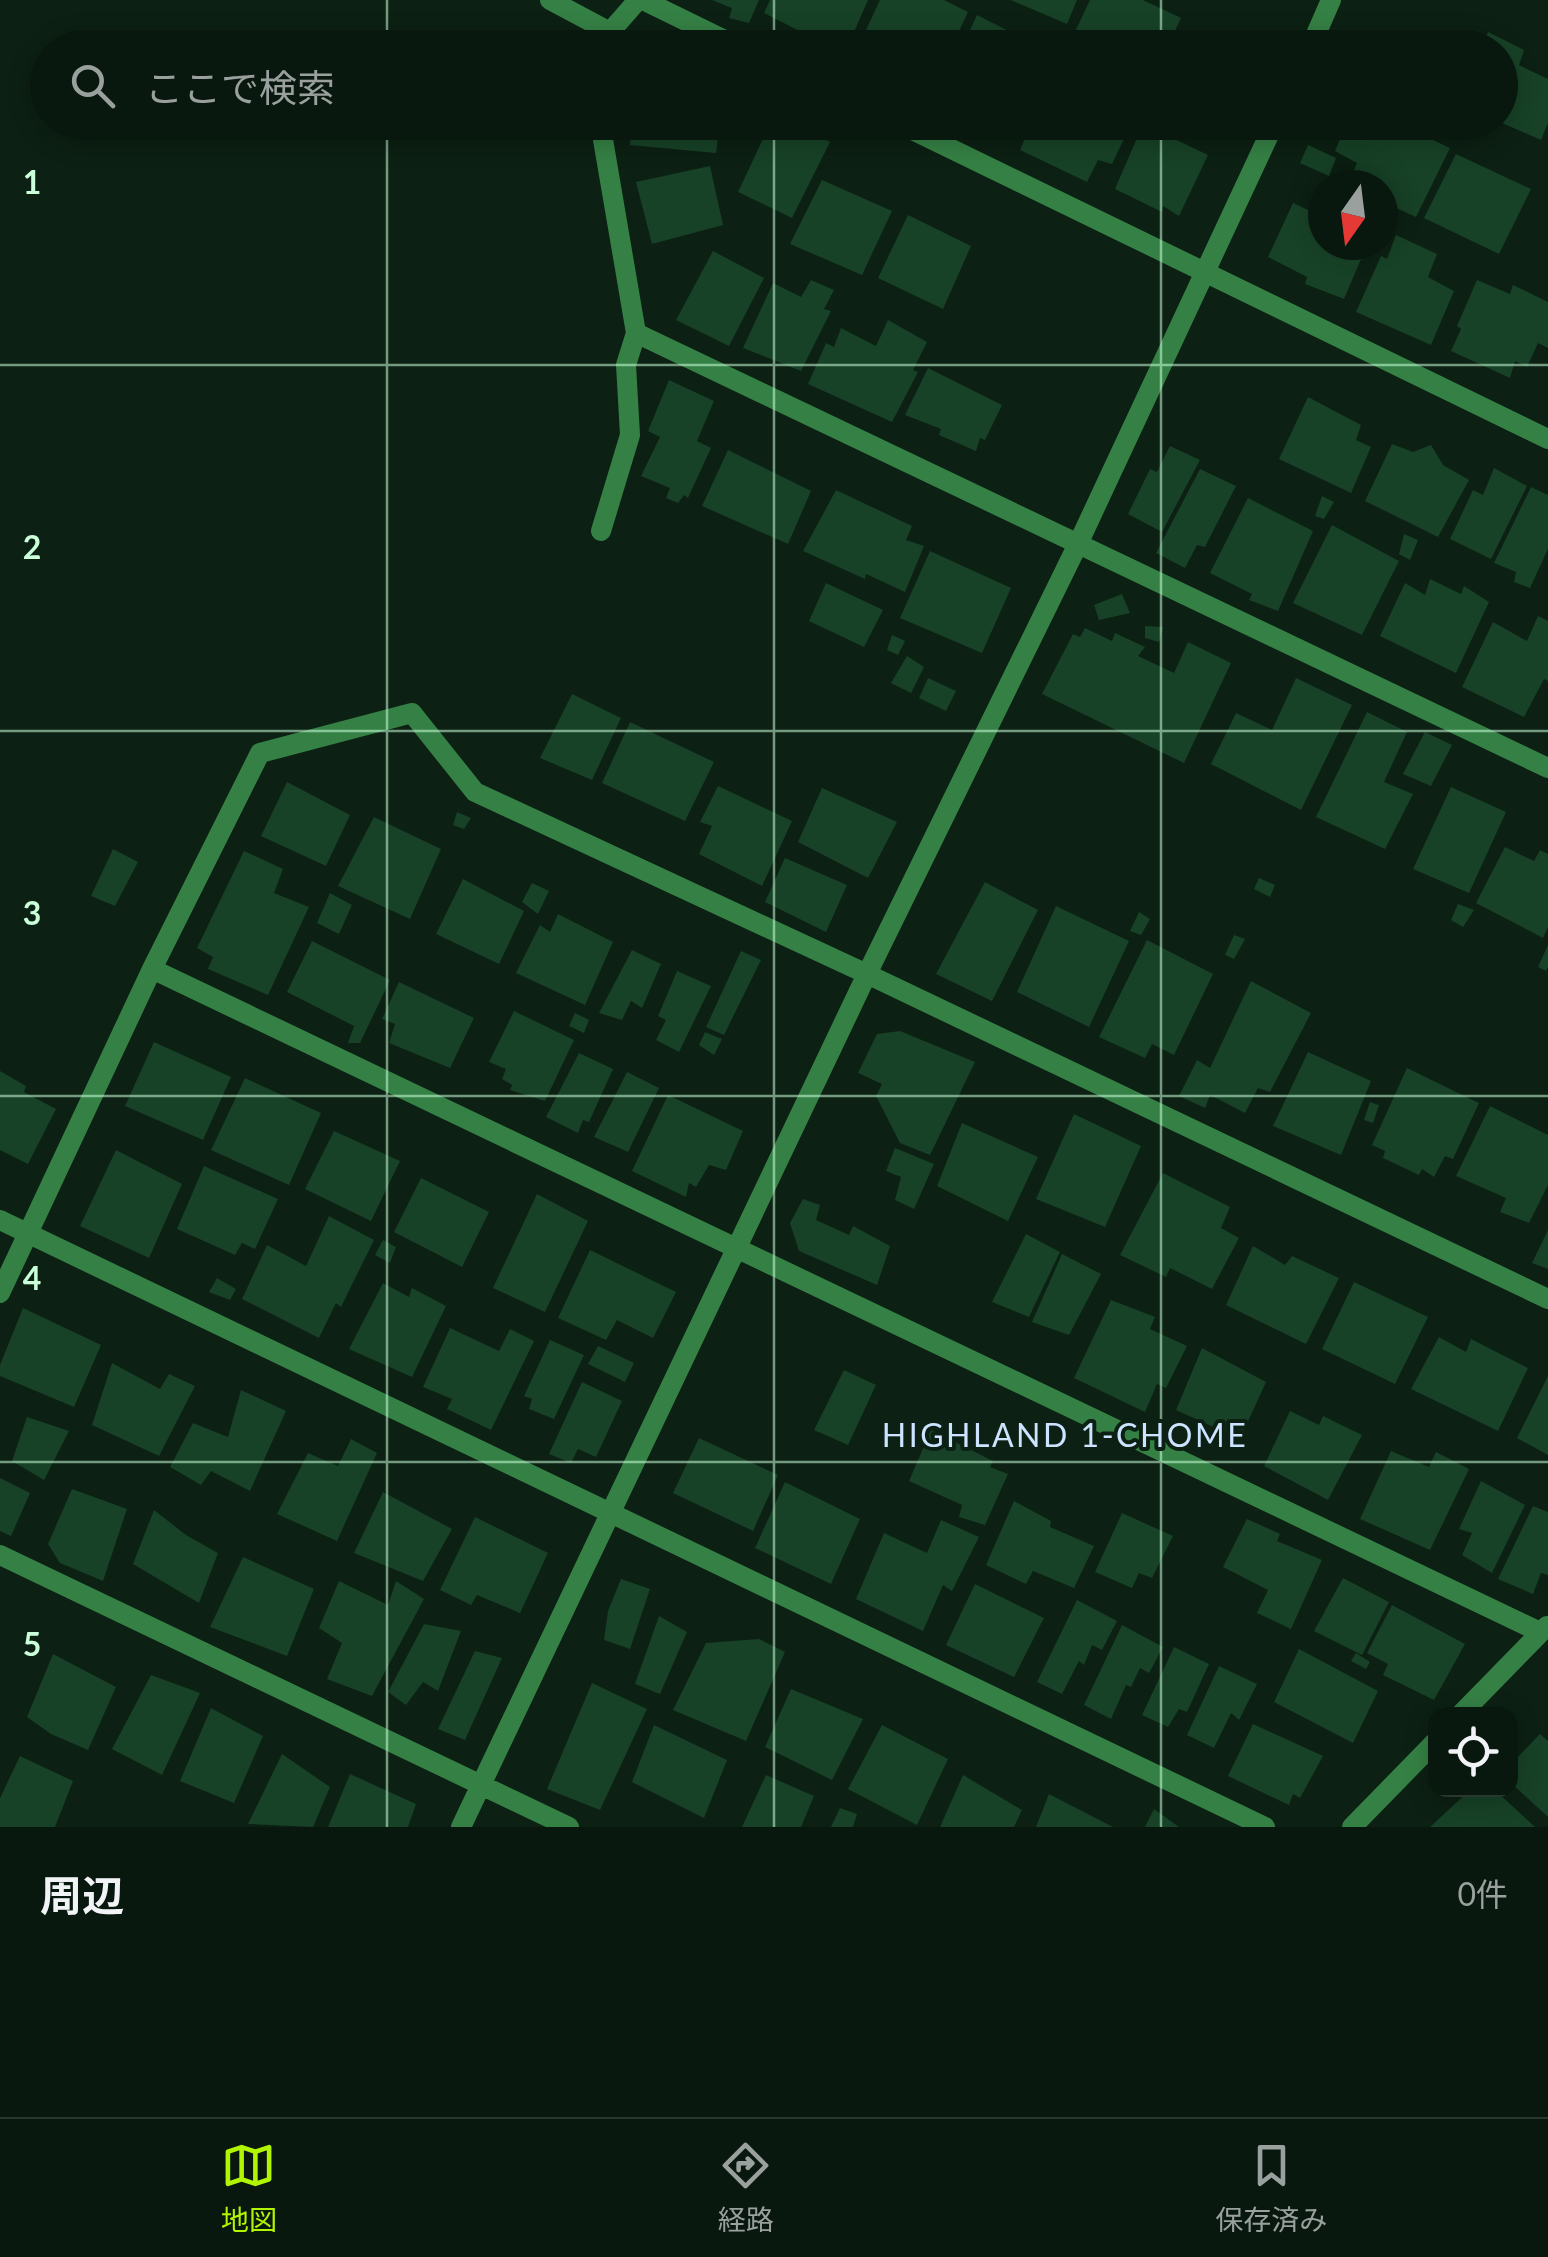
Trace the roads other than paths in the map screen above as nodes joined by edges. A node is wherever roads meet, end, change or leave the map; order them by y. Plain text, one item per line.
1 (550, 0) edge
2 (640, 0) edge
3 (1328, 1) edge
4 (590, 30) edge
5 (612, 30) edge
6 (703, 30) edge
7 (1317, 30) edge
8 (603, 140) edge
9 (933, 140) edge
10 (1268, 140) edge
11 (1207, 273) junction
12 (636, 333) junction
13 (1546, 432) edge
14 (601, 531) dead end
15 (1078, 544) junction
16 (1548, 768) edge
17 (152, 969) junction
18 (867, 974) junction
19 (0, 1220) edge
20 (28, 1233) junction
21 (736, 1249) junction
22 (0, 1293) edge
23 (1548, 1299) edge
24 (612, 1514) junction
25 (0, 1556) edge
26 (1544, 1629) edge
27 (1469, 1707) edge
28 (1428, 1751) edge
29 (480, 1787) junction
30 (1364, 1823) edge
31 (461, 1827) edge
32 (569, 1827) edge
33 (1265, 1827) edge

1 - 4 street
2 - 5 street
2 - 6 street
3 - 7 street
8 - 12 street
9 - 11 street
10 - 11 street
11 - 13 street
11 - 15 street
12 - 14 street
12 - 15 street
15 - 16 street
15 - 18 street
17 - 18 street
17 - 20 street
17 - 21 street
18 - 21 street
18 - 23 street
19 - 20 street
20 - 22 street
20 - 24 street
21 - 24 street
21 - 26 street
24 - 29 street
24 - 33 street
25 - 29 street
26 - 27 street
28 - 30 street
29 - 31 street
29 - 32 street

